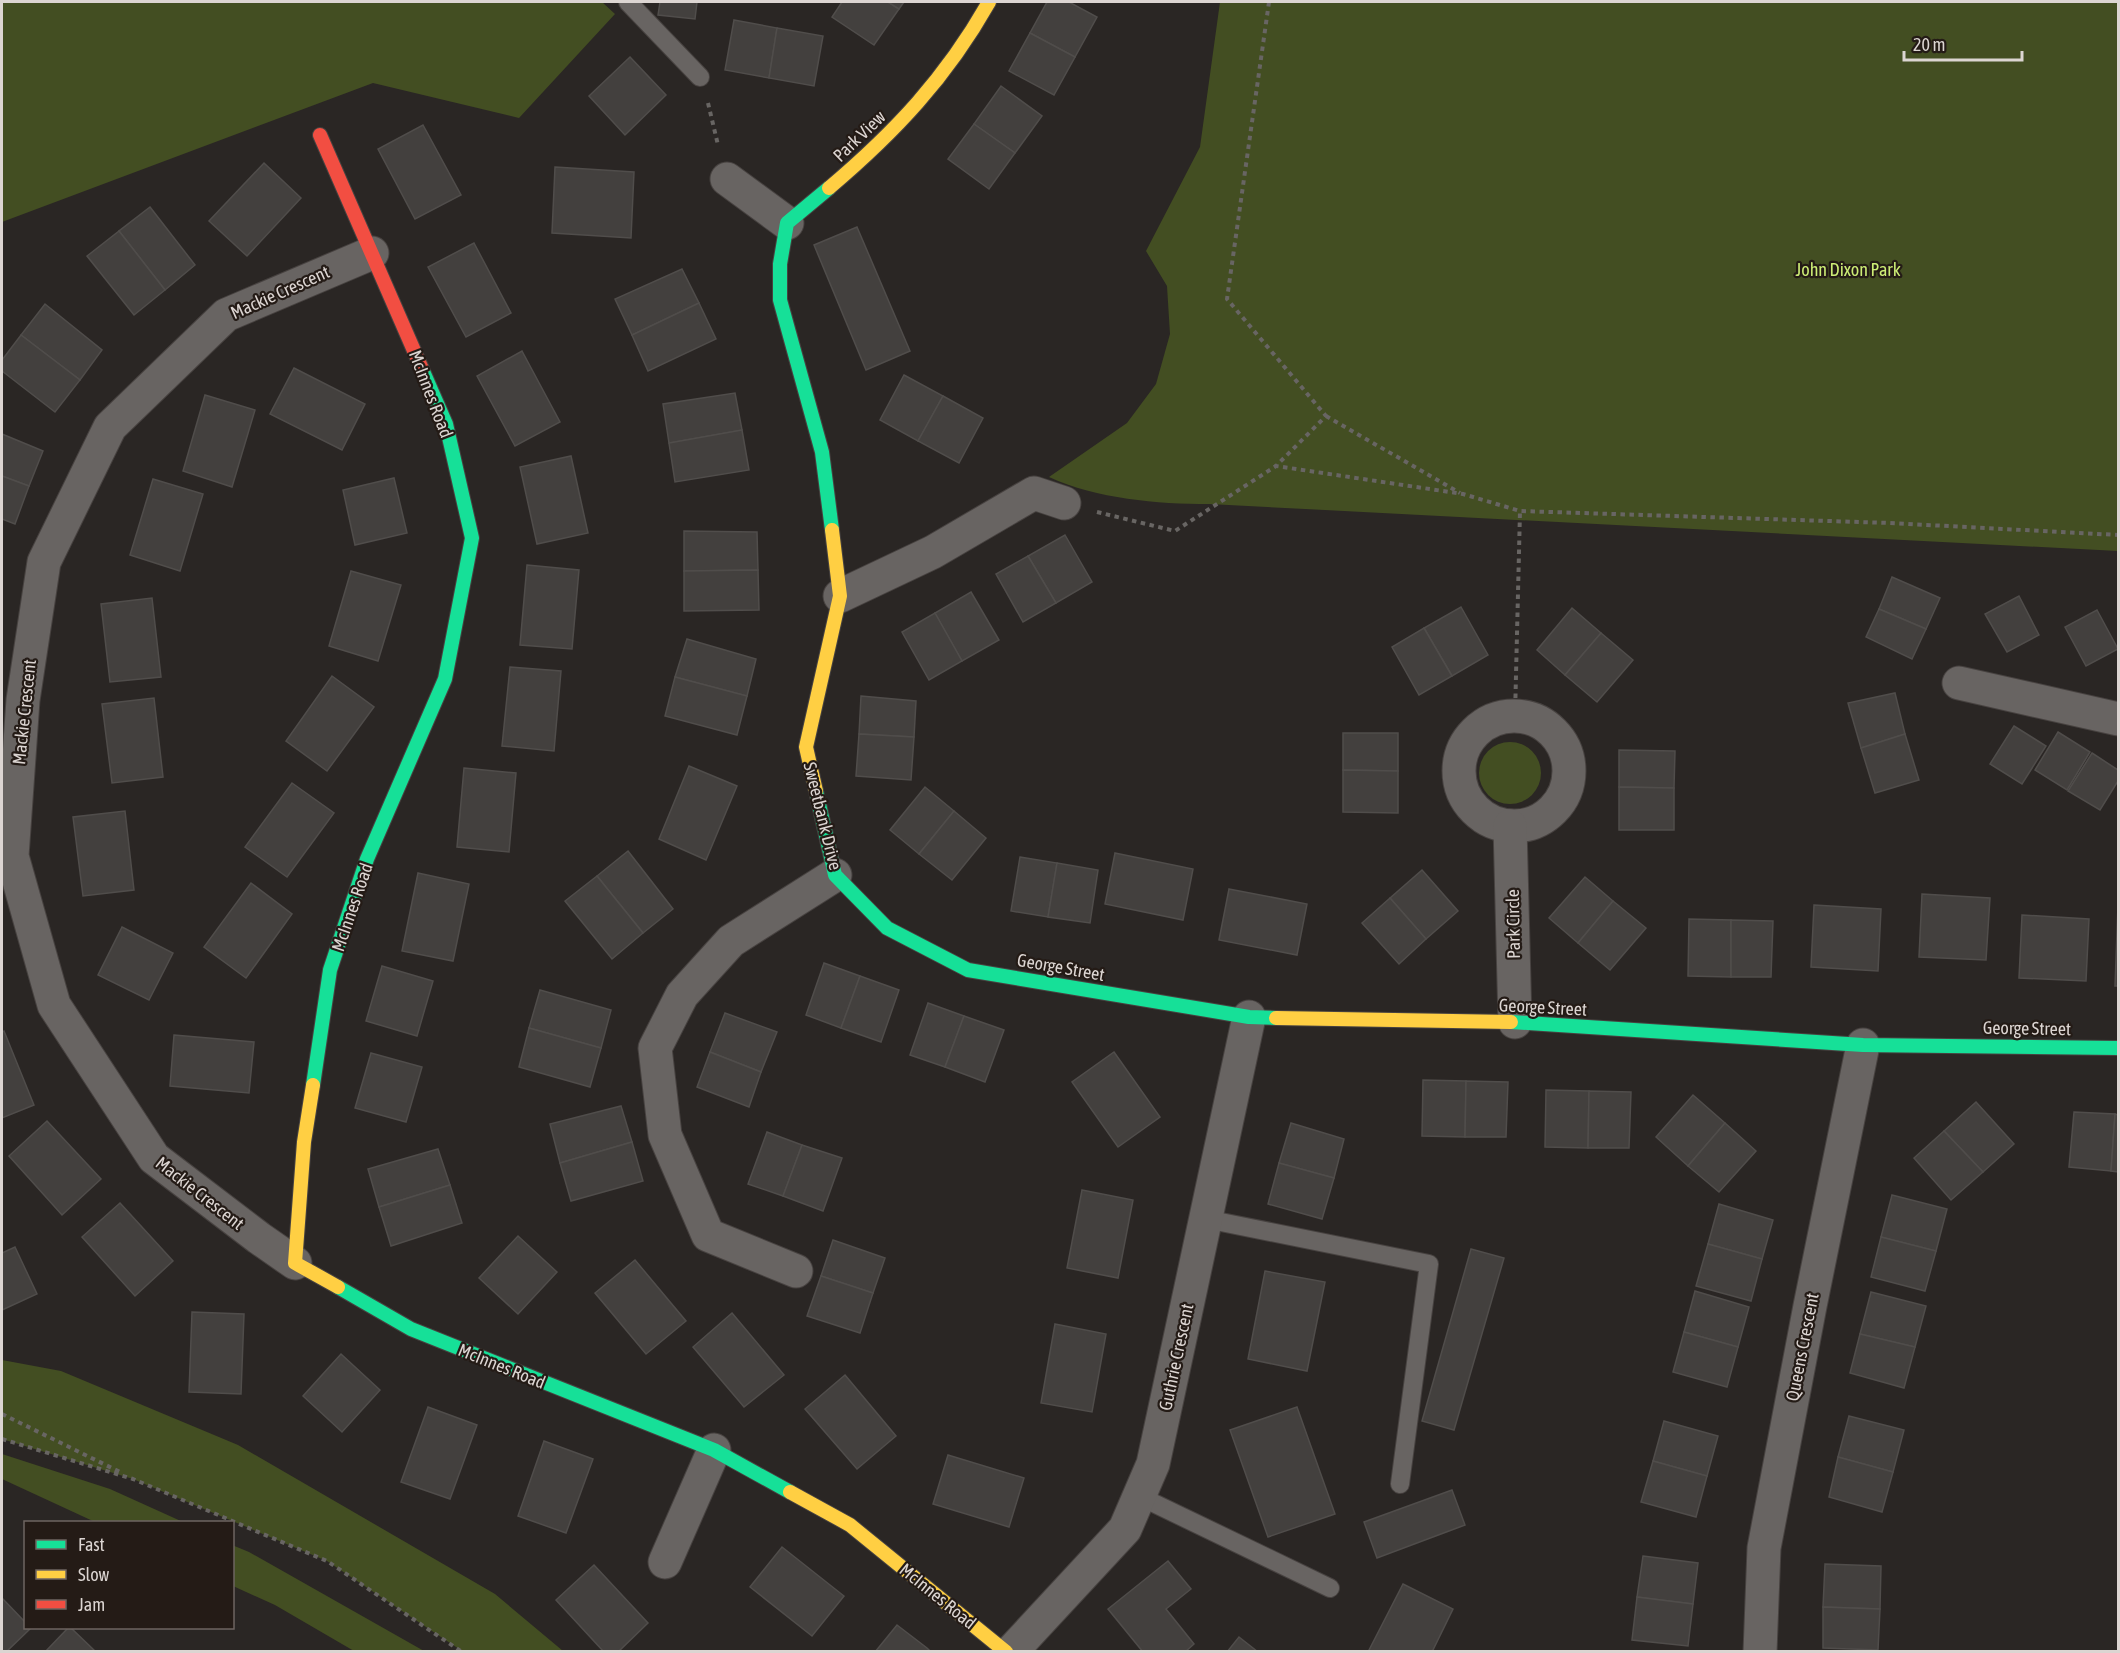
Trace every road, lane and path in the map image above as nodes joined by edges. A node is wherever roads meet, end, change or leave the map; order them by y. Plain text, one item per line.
1 (628, 2) edge
2 (989, 2) edge
3 (1269, 2) edge
4 (700, 76) joint
5 (320, 135) dead end
6 (727, 179) joint
7 (787, 223) junction
8 (372, 253) junction
9 (1326, 416) junction
10 (1276, 466) junction
11 (1463, 494) junction
12 (1064, 503) joint
13 (1520, 511) junction
14 (2118, 535) edge
15 (840, 596) junction
16 (1959, 683) dead end
17 (1515, 716) junction
18 (2118, 719) edge
19 (1510, 826) junction
20 (7, 856) edge
21 (835, 875) junction
22 (968, 970) joint
23 (1249, 1017) junction
24 (1515, 1022) junction
25 (1863, 1044) junction
26 (2118, 1048) edge
27 (1206, 1219) junction
28 (295, 1263) junction
29 (796, 1271) dead end
30 (2, 1414) edge
31 (2, 1439) edge
32 (714, 1450) junction
33 (133, 1479) junction
34 (1400, 1484) dead end
35 (1139, 1496) junction
36 (232, 1521) edge
37 (234, 1522) edge
38 (665, 1562) dead end
39 (1330, 1588) dead end
40 (462, 1652) edge
41 (1006, 1652) edge
42 (1011, 1652) edge
43 (1760, 1652) edge

1 - 4 lane
2 - 7 street, Park View
3 - 9 path
4 - 6 path
5 - 8 street, McInnes Road
6 - 7 street
7 - 15 street, Sweetbank Drive
8 - 20 street, Mackie Crescent
8 - 28 street, McInnes Road
9 - 10 path
9 - 11 path
10 - 11 path
10 - 12 path
11 - 13 path
12 - 15 street
13 - 14 path
13 - 17 path
15 - 21 street, Sweetbank Drive
16 - 18 street
17 - 19 street
17 - 19 street
19 - 24 street, Park Circle
20 - 28 street, Mackie Crescent
21 - 22 street, Sweetbank Drive
21 - 29 street
22 - 23 street, George Street
23 - 24 street, George Street
23 - 27 street, Guthrie Crescent
24 - 25 street, George Street
25 - 26 street, George Street
25 - 43 street, Queens Crescent
27 - 34 lane
27 - 35 street, Guthrie Crescent
28 - 32 street, McInnes Road
30 - 33 path
31 - 33 path
32 - 38 street
32 - 41 street, McInnes Road
33 - 36 path
35 - 39 lane
35 - 42 street, Guthrie Crescent
37 - 40 path

